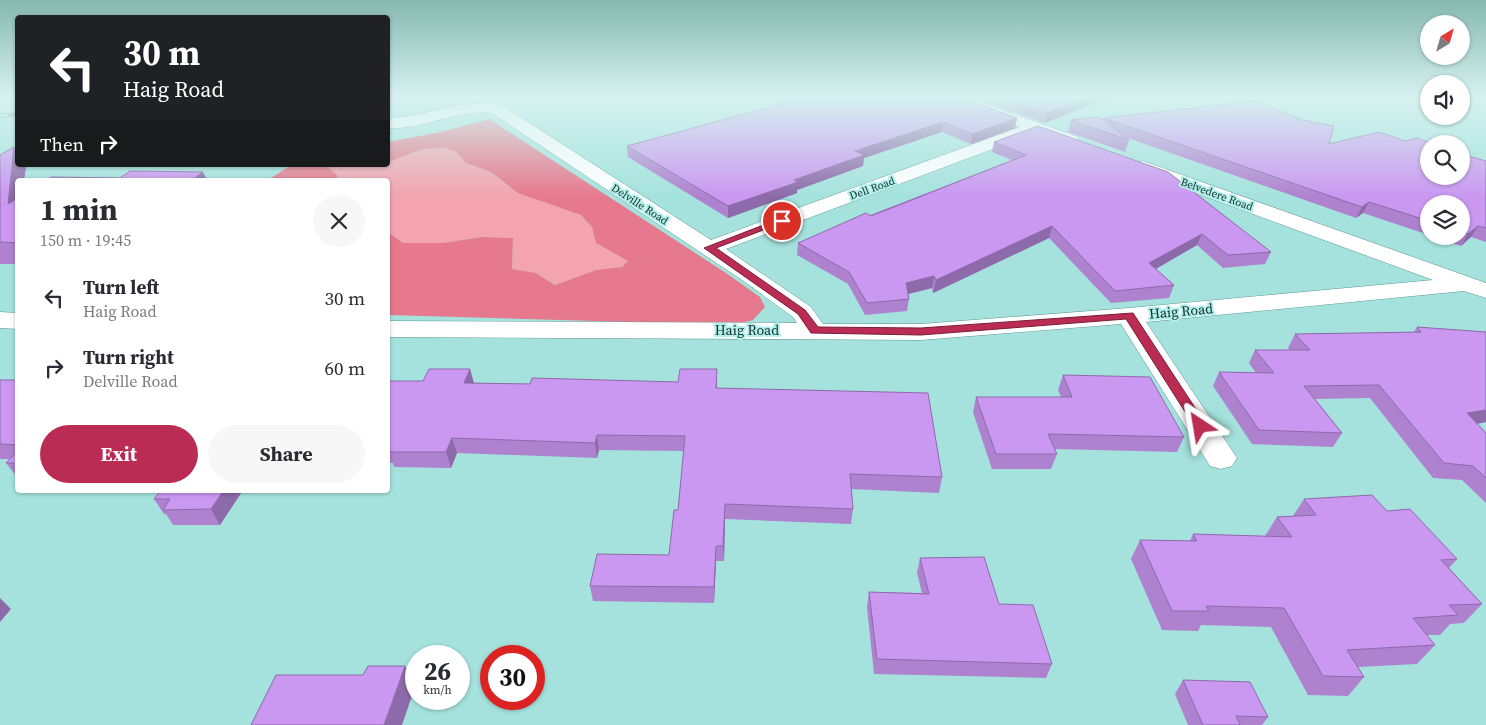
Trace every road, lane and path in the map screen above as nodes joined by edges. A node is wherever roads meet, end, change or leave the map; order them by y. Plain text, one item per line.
1 (530, 130) edge
2 (1030, 130) edge
3 (1040, 130) edge
4 (1090, 148) edge
5 (1127, 161) edge
6 (709, 248) junction
7 (1475, 287) edge
8 (1129, 316) junction
9 (0, 320) edge
10 (15, 321) edge
11 (390, 329) edge
12 (815, 330) junction
13 (1221, 458) dead end

1 - 6 street, Delville Road
2 - 6 street, Dell Road
3 - 4 street
5 - 7 street, Belvedere Road
6 - 12 street, Delville Road
7 - 8 street, Haig Road
8 - 12 street, Haig Road
8 - 13 street
9 - 10 street
11 - 12 street, Haig Road

